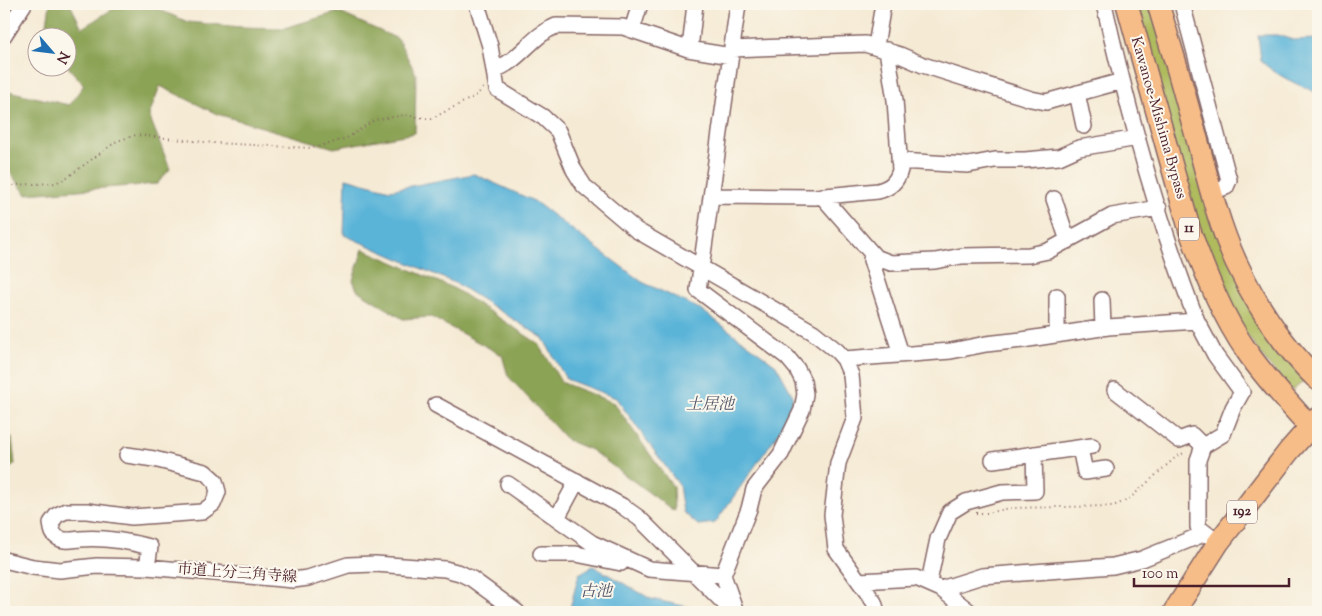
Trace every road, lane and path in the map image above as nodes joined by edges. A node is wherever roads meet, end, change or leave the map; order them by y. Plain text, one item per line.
1 (24, 4) edge
2 (477, 4) edge
3 (640, 4) edge
4 (695, 4) edge
5 (738, 4) edge
6 (883, 4) edge
7 (1104, 4) edge
8 (1127, 4) edge
9 (1158, 4) edge
10 (1182, 4) edge
11 (632, 30) junction
12 (4, 35) edge
13 (881, 48) junction
14 (690, 49) junction
15 (731, 52) junction
16 (495, 72) junction
17 (1122, 81) junction
18 (1077, 94) junction
19 (1084, 126) dead end
20 (1138, 138) junction
21 (899, 162) junction
22 (4, 189) edge
23 (1211, 192) junction
24 (711, 196) junction
25 (822, 196) junction
26 (1054, 199) dead end
27 (1159, 208) junction
28 (1068, 241) junction
29 (872, 254) junction
30 (702, 267) junction
31 (1057, 296) dead end
32 (1102, 300) dead end
33 (1198, 321) junction
34 (1103, 328) junction
35 (1057, 335) junction
36 (900, 354) junction
37 (844, 359) junction
38 (1318, 380) edge
39 (1115, 390) dead end
40 (436, 405) dead end
41 (1316, 426) edge
42 (1203, 446) junction
43 (1034, 454) junction
44 (127, 455) dead end
45 (992, 460) dead end
46 (1106, 469) dead end
47 (577, 481) junction
48 (508, 484) dead end
49 (950, 512) junction
50 (557, 518) junction
51 (1212, 538) junction
52 (541, 554) dead end
53 (4, 560) edge
54 (147, 568) junction
55 (649, 568) junction
56 (692, 572) junction
57 (723, 575) junction
58 (859, 581) junction
59 (935, 586) junction
60 (517, 612) edge
61 (734, 612) edge
62 (878, 612) edge
63 (970, 612) edge
64 (1174, 612) edge

1 - 12 street
2 - 16 street
3 - 11 street
4 - 14 street
5 - 15 street
6 - 13 street
7 - 17 street
8 - 41 highway, Kawanoe-Mishima Bypass / 11
9 - 23 highway, Kawanoe-Mishima Bypass / 11
10 - 23 street
11 - 14 street
11 - 16 street
13 - 15 street
13 - 18 street
13 - 21 street
14 - 15 street
15 - 24 street
16 - 22 path
16 - 30 street
17 - 18 street
17 - 20 street
18 - 19 street
20 - 21 street
20 - 27 street
21 - 25 street
23 - 38 highway, Kawanoe-Mishima Bypass / 11
24 - 25 street
24 - 30 street
25 - 29 street
26 - 28 street
27 - 28 street
27 - 33 street
28 - 29 street
29 - 36 street
30 - 37 street
30 - 57 street
31 - 35 street
32 - 34 street
33 - 34 street
33 - 42 street
34 - 35 street
35 - 36 street
36 - 37 street
37 - 58 street
39 - 42 street
40 - 47 street
41 - 51 highway, 192
42 - 49 path
42 - 51 street
43 - 45 street
43 - 46 street
43 - 49 street
44 - 54 street
47 - 50 street
47 - 56 street
48 - 50 street
49 - 59 street
50 - 55 street
51 - 59 street
51 - 64 highway, 192
52 - 55 street
53 - 54 street, 市道上分三角寺線
54 - 60 street, 市道上分三角寺線
55 - 56 street
56 - 57 street
56 - 61 street
57 - 61 street
58 - 59 street
58 - 62 street
59 - 63 street

